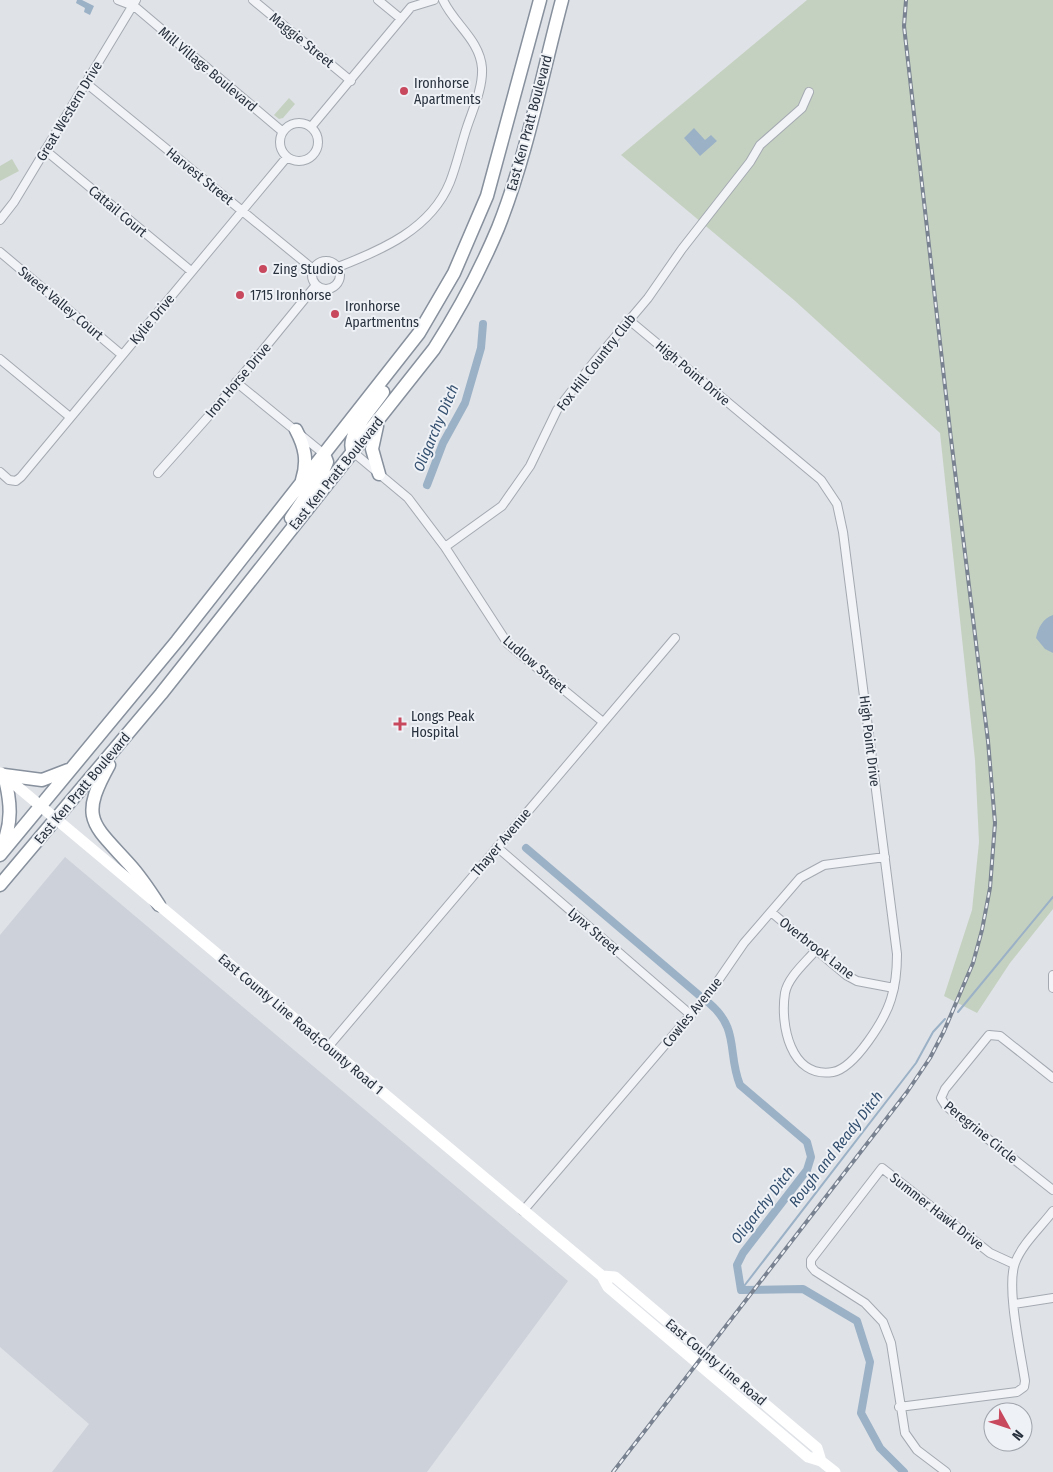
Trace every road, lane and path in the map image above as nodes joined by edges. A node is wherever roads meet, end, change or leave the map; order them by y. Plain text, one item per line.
1 (118, 0) edge
2 (253, 0) edge
3 (378, 0) edge
4 (434, 0) edge
5 (443, 0) edge
6 (540, 0) edge
7 (562, 0) edge
8 (132, 2) edge
9 (400, 18) junction
10 (351, 81) junction
11 (86, 83) junction
12 (809, 92) dead end
13 (311, 128) junction
14 (283, 132) junction
15 (45, 150) junction
16 (287, 156) junction
17 (242, 210) junction
18 (0, 220) edge
19 (0, 252) edge
20 (338, 267) junction
21 (313, 269) junction
22 (192, 271) junction
23 (316, 285) junction
24 (629, 320) junction
25 (122, 355) junction
26 (0, 359) edge
27 (394, 367) junction
28 (236, 382) junction
29 (70, 417) junction
30 (379, 420) junction
31 (296, 430) junction
32 (353, 452) junction
33 (324, 454) junction
34 (0, 472) edge
35 (158, 473) dead end
36 (379, 474) junction
37 (300, 484) junction
38 (289, 531) junction
39 (445, 547) junction
40 (674, 638) dead end
41 (603, 722) junction
42 (124, 737) junction
43 (74, 768) junction
44 (2, 774) edge
45 (41, 806) junction
46 (56, 819) junction
47 (497, 847) junction
48 (0, 851) edge
49 (0, 856) edge
50 (885, 857) junction
51 (0, 885) edge
52 (159, 905) junction
53 (771, 912) junction
54 (816, 950) junction
55 (1053, 975) edge
56 (894, 988) junction
57 (1053, 988) edge
58 (691, 1015) junction
59 (328, 1047) junction
60 (1053, 1078) edge
61 (1053, 1190) edge
62 (523, 1211) junction
63 (1053, 1211) edge
64 (1014, 1264) junction
65 (1053, 1298) edge
66 (1014, 1304) junction
67 (899, 1407) junction
68 (835, 1472) edge
69 (946, 1472) edge

1 - 8 street, Mill Village Boulevard
2 - 10 street, Maggie Street
3 - 9 street
4 - 9 street
5 - 20 street
6 - 27 highway, East Ken Pratt Boulevard
7 - 30 highway, East Ken Pratt Boulevard
8 - 11 street, Great Western Drive
8 - 14 street, Mill Village Boulevard
9 - 10 street
10 - 13 street
11 - 15 street, Great Western Drive
11 - 17 street, Harvest Street
12 - 24 street, Fox Hill Country Club
13 - 14 street
13 - 16 street
14 - 16 street
15 - 18 street, Great Western Drive
15 - 22 street, Cattail Court
16 - 17 street, Kylie Drive
17 - 21 street, Harvest Street
17 - 22 street, Kylie Drive
19 - 25 street, Sweet Valley Court
20 - 21 street
20 - 23 street
21 - 23 street
22 - 25 street, Kylie Drive
23 - 28 street, Iron Horse Drive
24 - 39 street, Fox Hill Country Club
24 - 50 street, High Point Drive
25 - 29 street, Kylie Drive
26 - 29 street
27 - 32 highway
27 - 33 highway, East Ken Pratt Boulevard
28 - 31 street
28 - 35 street, Iron Horse Drive
29 - 34 street, Kylie Drive
30 - 32 highway, East Ken Pratt Boulevard
30 - 36 highway
31 - 33 street
31 - 37 highway
32 - 36 street
32 - 38 highway, East Ken Pratt Boulevard
33 - 37 highway, East Ken Pratt Boulevard
33 - 38 highway
36 - 39 street
37 - 43 highway, East Ken Pratt Boulevard
38 - 42 highway, East Ken Pratt Boulevard
39 - 41 street, Ludlow Street
40 - 41 street, Thayer Avenue
41 - 47 street, Thayer Avenue
42 - 46 highway, East Ken Pratt Boulevard
42 - 52 highway
43 - 44 highway
43 - 45 highway, East Ken Pratt Boulevard
44 - 45 main road, East County Line Road;County Road 1
44 - 48 highway
45 - 46 main road, East County Line Road;County Road 1
45 - 49 highway, East Ken Pratt Boulevard
46 - 51 highway, East Ken Pratt Boulevard
46 - 52 main road, East County Line Road;County Road 1
47 - 58 street, Lynx Street
47 - 59 street, Thayer Avenue
50 - 53 street, Cowles Avenue
50 - 56 street, High Point Drive
52 - 59 main road, East County Line Road;County Road 1
53 - 54 street, Overbrook Lane
53 - 58 street, Cowles Avenue
54 - 56 street, Overbrook Lane
54 - 56 street, High Point Drive
55 - 57 street
58 - 62 street, Cowles Avenue
59 - 62 main road, East County Line Road;County Road 1
60 - 61 street, Peregrine Circle
62 - 68 main road, East County Line Road;County Road 1
63 - 64 street
64 - 66 street
64 - 67 street, Summer Hawk Drive
65 - 66 street
66 - 67 street
67 - 69 street, Summer Hawk Drive

